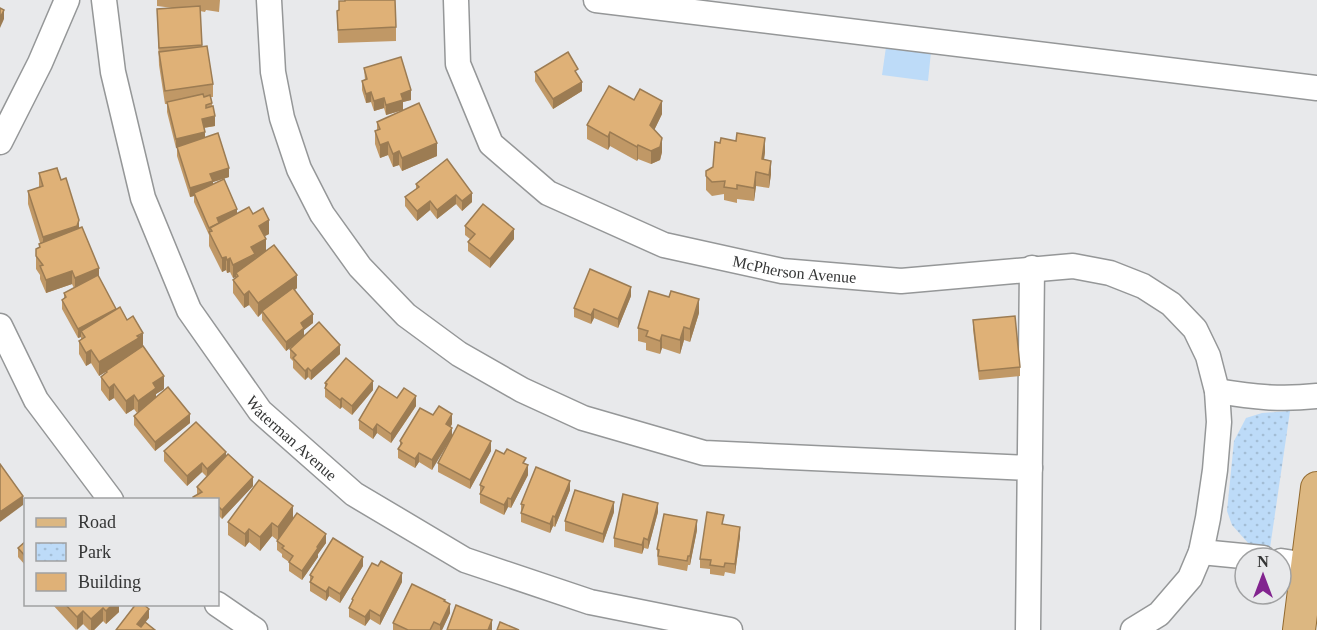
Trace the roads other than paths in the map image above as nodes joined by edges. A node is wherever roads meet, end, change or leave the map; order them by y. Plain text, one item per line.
1 (67, 0) edge
2 (104, 0) edge
3 (269, 0) edge
4 (456, 0) edge
5 (596, 0) edge
6 (1317, 88) edge
7 (0, 142) edge
8 (1032, 268) junction
9 (0, 326) edge
10 (1217, 391) junction
11 (1317, 396) edge
12 (1030, 468) junction
13 (1317, 488) edge
14 (110, 498) edge
15 (1201, 552) junction
16 (1304, 554) edge
17 (1233, 555) edge
18 (219, 605) edge
19 (255, 630) edge
20 (730, 630) edge
21 (1028, 630) edge
22 (1133, 630) edge
23 (1299, 630) edge

1 - 7 street
2 - 20 street, Waterman Avenue
3 - 12 street
4 - 8 street, McPherson Avenue
5 - 6 street
8 - 10 street, McPherson Avenue
8 - 12 street
9 - 14 street
10 - 11 street
10 - 15 street, McPherson Avenue
12 - 21 street
13 - 16 main road
15 - 17 street
15 - 22 street
16 - 23 main road
18 - 19 street

